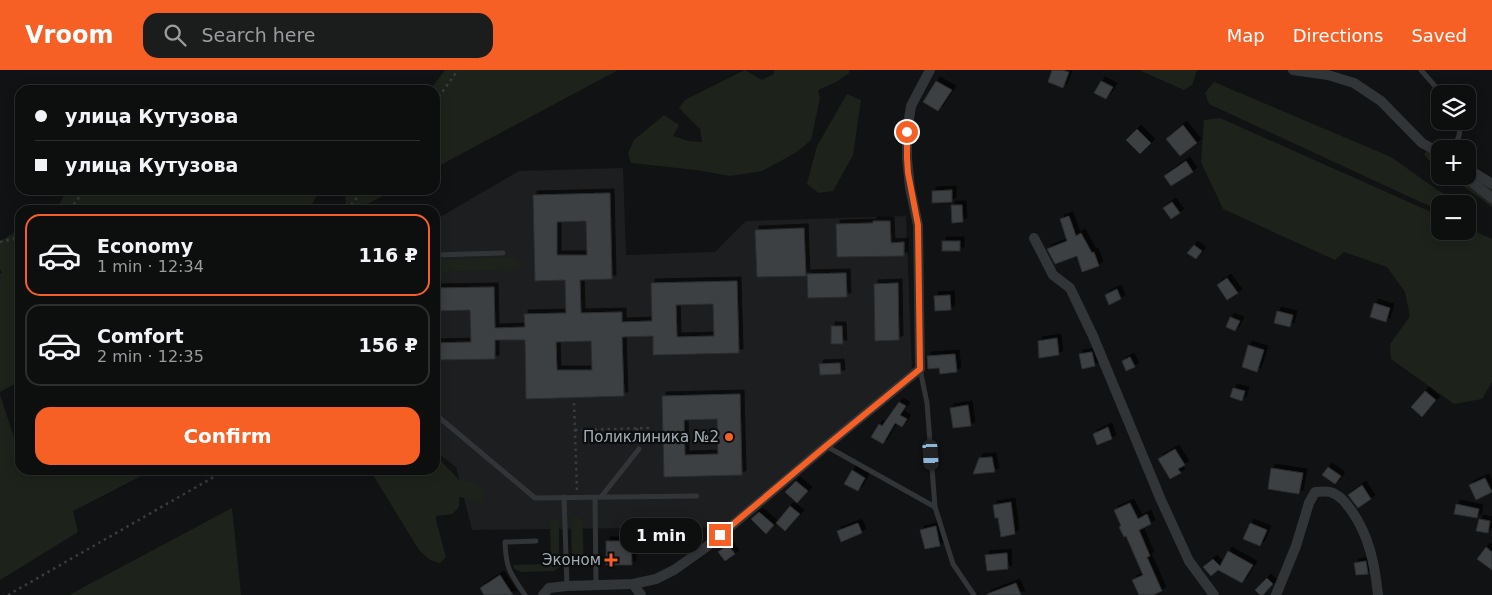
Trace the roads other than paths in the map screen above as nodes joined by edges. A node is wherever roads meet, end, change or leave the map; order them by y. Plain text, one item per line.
1 (930, 70) edge
2 (1294, 70) edge
3 (1421, 70) edge
4 (1434, 85) edge
5 (1422, 143) junction
6 (1431, 148) edge
7 (1431, 150) edge
8 (1476, 174) edge
9 (1492, 184) edge
10 (1475, 185) edge
11 (1492, 198) edge
12 (1034, 238) dead end
13 (502, 253) dead end
14 (440, 256) edge
15 (920, 369) junction
16 (440, 418) edge
17 (826, 446) junction
18 (639, 449) road end
19 (697, 496) dead end
20 (564, 497) junction
21 (598, 497) junction
22 (935, 507) junction
23 (536, 541) dead end
24 (596, 584) junction
25 (633, 584) junction
26 (567, 586) junction
27 (525, 595) edge
28 (543, 595) edge
29 (641, 595) edge
30 (974, 595) edge
31 (1214, 595) edge
32 (1276, 595) edge
33 (1378, 595) edge

1 - 15 street
2 - 5 street
3 - 4 lane
5 - 6 street
5 - 7 street
8 - 9 street
10 - 11 street
12 - 31 street
13 - 14 lane
15 - 17 street
15 - 22 lane
16 - 20 lane
17 - 22 lane
17 - 25 street
18 - 21 lane
19 - 21 lane
20 - 21 lane
20 - 26 lane
21 - 24 lane
22 - 30 lane
23 - 27 lane
24 - 25 street
24 - 26 street
25 - 29 street
26 - 28 street
32 - 33 street

